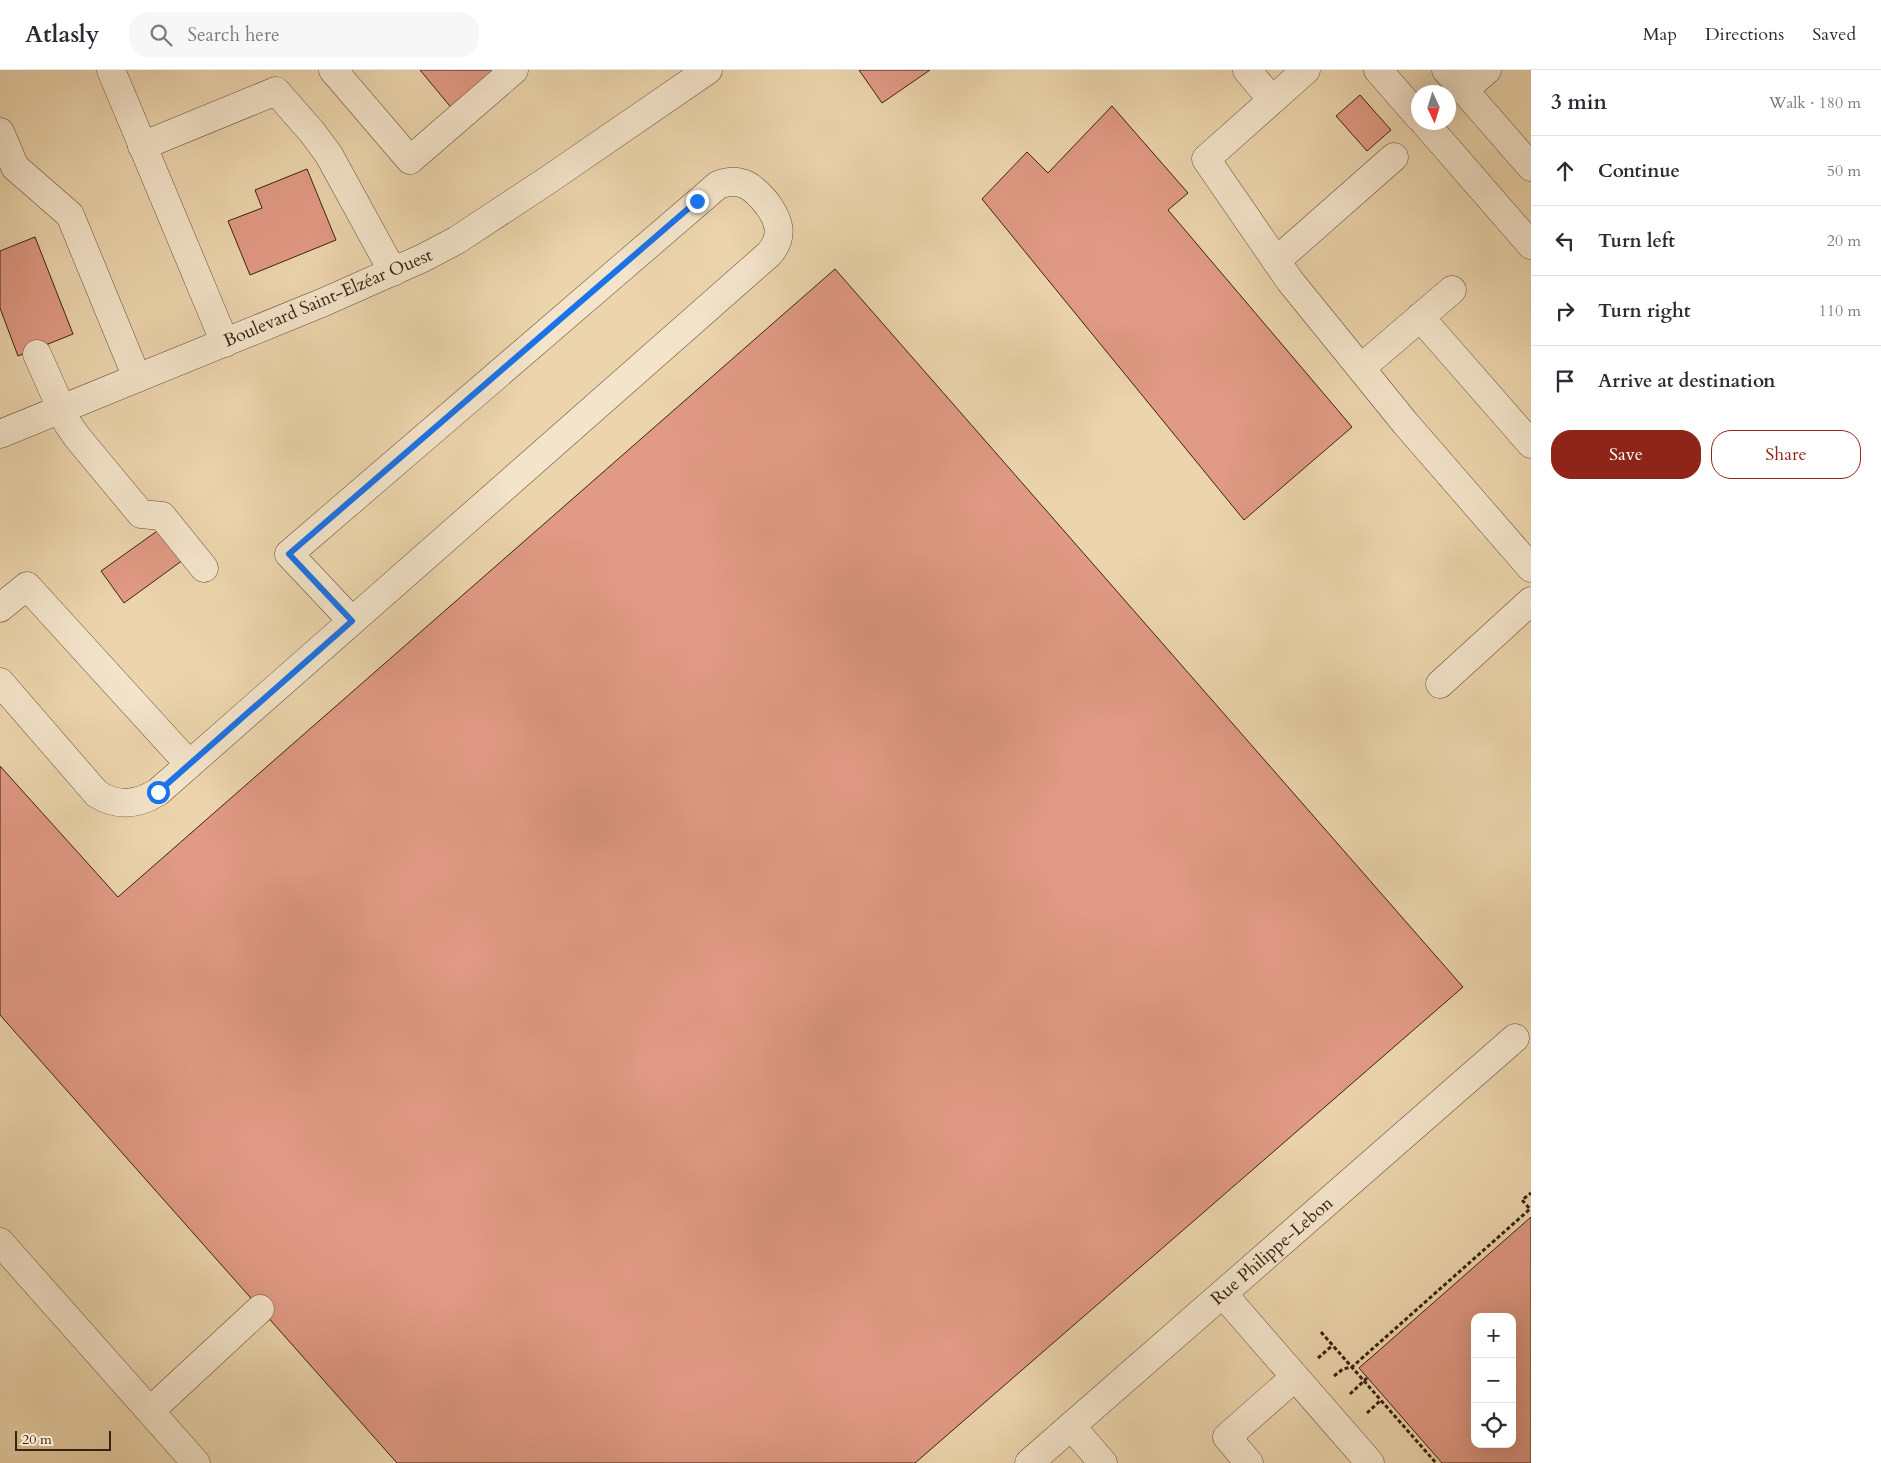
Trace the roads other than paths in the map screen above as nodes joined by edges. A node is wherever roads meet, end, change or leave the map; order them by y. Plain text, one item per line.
1 (111, 70) edge
2 (332, 70) edge
3 (514, 70) edge
4 (708, 70) edge
5 (1247, 70) edge
6 (1306, 70) edge
7 (1378, 70) edge
8 (1446, 70) edge
9 (1487, 70) edge
10 (1464, 90) junction
11 (1272, 100) junction
12 (1411, 108) edge
13 (1431, 130) edge
14 (0, 132) edge
15 (142, 146) junction
16 (1394, 157) dead end
17 (1528, 158) edge
18 (1531, 245) edge
19 (1276, 261) junction
20 (393, 272) junction
21 (1452, 290) dead end
22 (1420, 317) junction
23 (225, 343) junction
24 (37, 354) dead end
25 (1361, 368) junction
26 (137, 378) junction
27 (61, 409) junction
28 (0, 434) edge
29 (1531, 444) edge
30 (204, 568) dead end
31 (1531, 568) edge
32 (1531, 601) edge
33 (0, 608) edge
34 (352, 621) junction
35 (0, 682) edge
36 (1440, 684) dead end
37 (190, 764) junction
38 (1515, 1038) dead end
39 (0, 1242) edge
40 (1223, 1294) junction
41 (260, 1309) dead end
42 (1295, 1377) junction
43 (150, 1411) junction
44 (1071, 1426) junction
45 (196, 1463) edge
46 (1029, 1463) edge
47 (1103, 1463) edge
48 (1250, 1463) edge
49 (1370, 1463) edge

1 - 15 street
2 - 3 street
4 - 20 street, Boulevard Saint-Elzéar Ouest
5 - 11 street
6 - 11 street
7 - 12 street
8 - 10 street
9 - 10 street
10 - 17 street
11 - 19 street
13 - 18 street
14 - 26 street
15 - 20 street
15 - 23 street
16 - 19 street
19 - 25 street
20 - 23 street, Boulevard Saint-Elzéar Ouest
21 - 22 street
22 - 25 street
22 - 29 street
23 - 26 street, Boulevard Saint-Elzéar Ouest
24 - 27 street
25 - 31 street
26 - 27 street, Boulevard Saint-Elzéar Ouest
27 - 28 street, Boulevard Saint-Elzéar Ouest
27 - 30 street
32 - 36 street
33 - 37 street
34 - 34 street
34 - 37 street
35 - 37 street
38 - 40 street, Rue Philippe-Lebon
39 - 43 street
40 - 42 street
40 - 44 street, Rue Philippe-Lebon
41 - 43 street
42 - 48 street
42 - 49 street
43 - 45 street
44 - 46 street, Rue Philippe-Lebon
44 - 47 street

